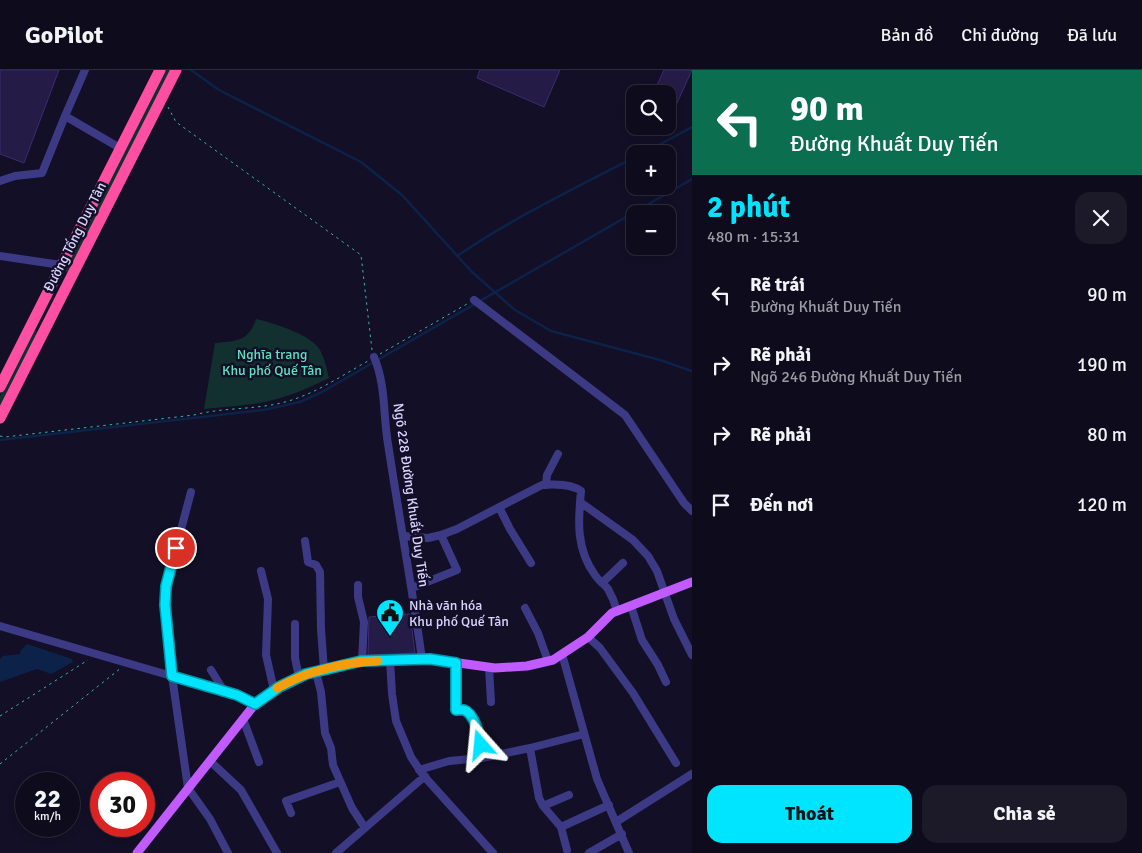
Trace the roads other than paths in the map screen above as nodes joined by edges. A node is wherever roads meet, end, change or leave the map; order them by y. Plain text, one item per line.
1 (85, 70) edge
2 (160, 70) edge
3 (176, 70) edge
4 (65, 116) junction
5 (120, 148) junction
6 (0, 181) edge
7 (0, 256) edge
8 (61, 265) junction
9 (477, 302) road end
10 (42, 303) junction
11 (55, 309) junction
12 (375, 361) road end
13 (0, 387) edge
14 (0, 418) edge
15 (558, 454) dead end
16 (546, 485) junction
17 (191, 492) dead end
18 (580, 502) junction
19 (499, 507) junction
20 (692, 511) edge
21 (441, 535) junction
22 (404, 536) junction
23 (305, 541) dead end
24 (531, 563) dead end
25 (623, 563) dead end
26 (261, 571) dead end
27 (692, 582) edge
28 (602, 583) junction
29 (358, 585) dead end
30 (412, 588) junction
31 (664, 593) junction
32 (631, 606) junction
33 (525, 608) dead end
34 (617, 611) junction
35 (295, 624) dead end
36 (0, 626) edge
37 (588, 637) junction
38 (562, 654) junction
39 (692, 655) edge
40 (422, 659) junction
41 (390, 660) junction
42 (362, 661) junction
43 (548, 661) junction
44 (456, 663) junction
45 (489, 667) junction
46 (211, 670) dead end
47 (320, 671) junction
48 (172, 676) junction
49 (299, 677) junction
50 (666, 682) dead end
51 (274, 690) junction
52 (224, 691) junction
53 (491, 702) dead end
54 (255, 704) junction
55 (243, 719) junction
56 (584, 734) junction
57 (530, 748) junction
58 (482, 758) junction
59 (210, 761) junction
60 (259, 762) dead end
61 (676, 763) dead end
62 (422, 773) junction
63 (692, 774) edge
64 (340, 782) junction
65 (188, 788) junction
66 (569, 795) dead end
67 (609, 805) junction
68 (543, 806) junction
69 (291, 813) dead end
70 (616, 822) junction
71 (561, 827) junction
72 (366, 828) junction
73 (622, 834) junction
74 (567, 850) dead end
75 (138, 853) edge
76 (228, 853) edge
77 (277, 853) edge
78 (336, 853) edge
79 (493, 853) edge
80 (589, 853) edge
81 (629, 853) edge

1 - 4 street
2 - 5 highway, Đường Tống Duy Tân
3 - 11 highway, Đường Tống Duy Tân
4 - 5 street
4 - 6 street
5 - 8 highway, Đường Tống Duy Tân
7 - 8 street
8 - 10 highway, Đường Tống Duy Tân
9 - 20 street
10 - 11 highway
10 - 13 highway, Đường Tống Duy Tân
11 - 14 highway, Đường Tống Duy Tân
12 - 22 street, Ngõ 228 Đường Khuất Duy Tiến
15 - 16 street
16 - 18 street
16 - 19 street
17 - 48 street
18 - 28 street
18 - 31 street
19 - 21 street
19 - 24 street
21 - 22 street
21 - 30 street
22 - 30 street, Ngõ 228 Đường Khuất Duy Tiến
23 - 47 street
25 - 28 street
26 - 51 street
27 - 31 main road
28 - 34 street
29 - 42 street
30 - 40 street, Ngõ 228 Đường Khuất Duy Tiến
31 - 32 main road
31 - 39 street
32 - 34 main road
32 - 50 street
33 - 43 street
34 - 37 main road
35 - 49 street
36 - 48 street
37 - 38 main road
37 - 61 street
38 - 43 main road
38 - 56 street
40 - 41 main road
40 - 44 main road
41 - 42 main road
41 - 62 street
42 - 47 main road
43 - 45 main road
44 - 45 main road
44 - 58 street
45 - 53 street
46 - 52 street
47 - 49 main road
47 - 64 street
48 - 52 street
48 - 65 street
49 - 51 main road
51 - 54 main road
52 - 54 street
54 - 55 main road
55 - 59 main road
55 - 60 street
56 - 57 street
56 - 67 street
57 - 58 street
57 - 68 street
58 - 62 street
59 - 65 main road
59 - 77 street
62 - 72 street
62 - 79 street
63 - 70 street
64 - 69 street
64 - 72 street
65 - 75 main road
65 - 76 street
66 - 68 street
67 - 70 street
67 - 71 street
68 - 71 street
70 - 73 street
71 - 74 street
72 - 78 street
73 - 80 street
73 - 81 street

